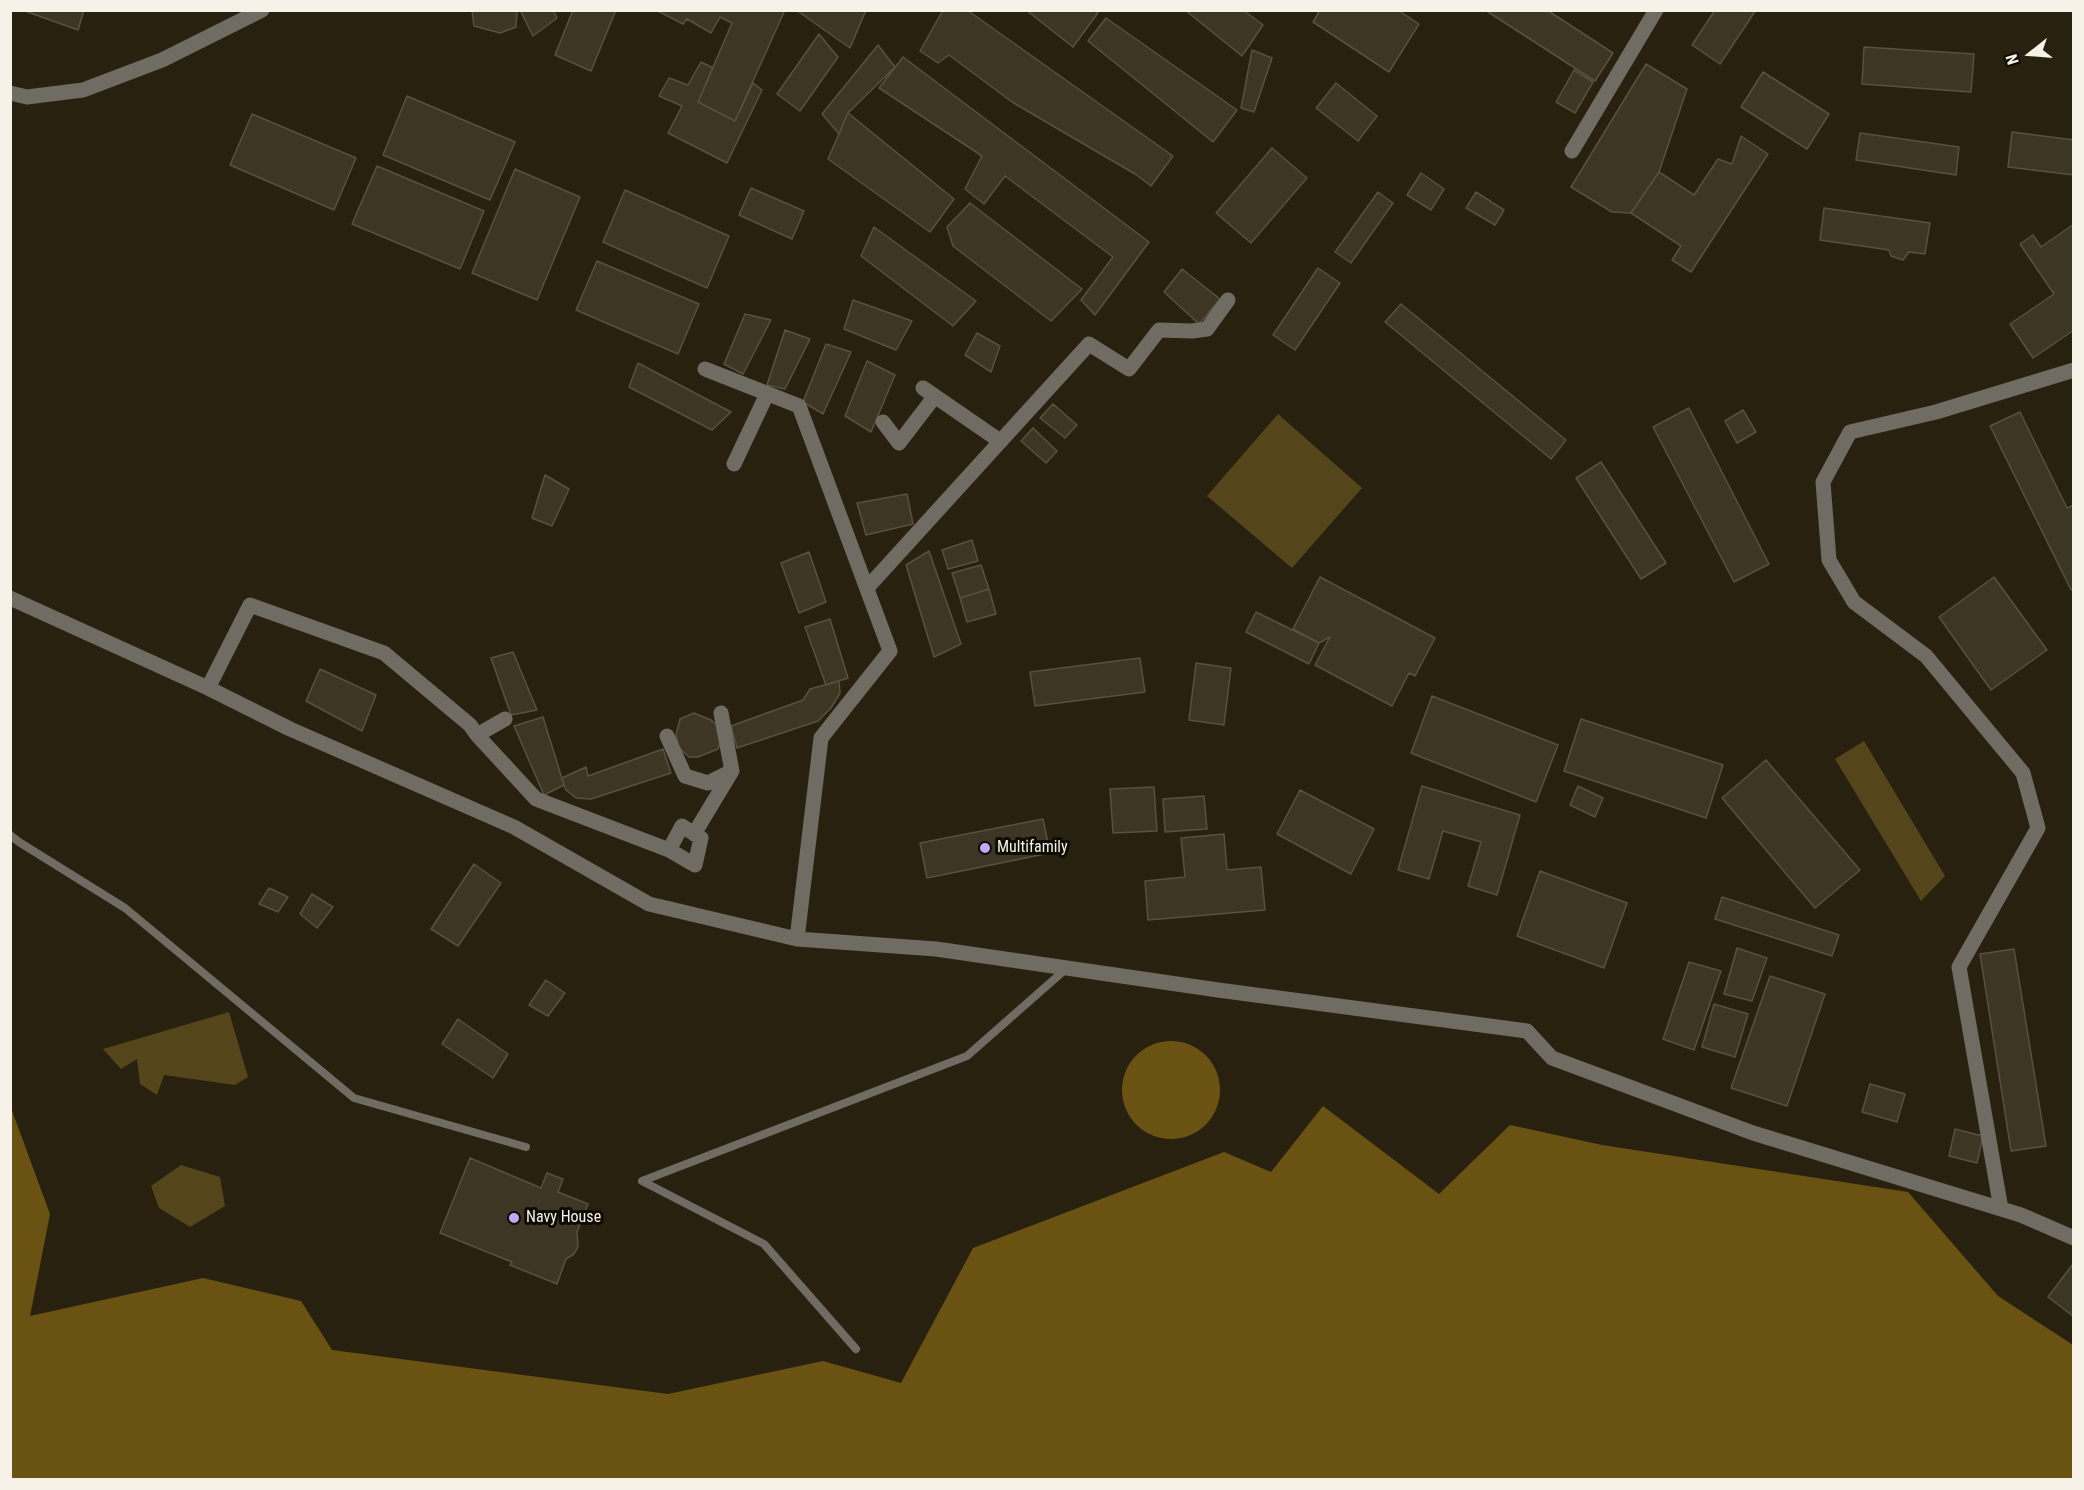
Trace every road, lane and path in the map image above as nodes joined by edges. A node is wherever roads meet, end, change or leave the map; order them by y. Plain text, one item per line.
1 (262, 10) edge
2 (1656, 10) edge
3 (10, 93) edge
4 (1572, 152) dead end
5 (1228, 300) dead end
6 (705, 369) dead end
7 (2073, 370) edge
8 (767, 394) junction
9 (883, 422) dead end
10 (1000, 441) junction
11 (734, 464) dead end
12 (867, 588) junction
13 (10, 598) edge
14 (208, 688) junction
15 (721, 713) dead end
16 (505, 719) dead end
17 (477, 735) junction
18 (667, 736) dead end
19 (732, 771) junction
20 (694, 834) junction
21 (10, 835) edge
22 (669, 850) junction
23 (797, 939) junction
24 (1067, 968) junction
25 (525, 1147) dead end
26 (2001, 1209) junction
27 (2073, 1238) edge
28 (856, 1349) dead end

1 - 3 street
2 - 4 street
5 - 10 street
6 - 8 street
7 - 26 street
8 - 11 street
8 - 12 street
9 - 10 street
10 - 12 street
12 - 23 street
13 - 14 street
14 - 17 street
14 - 23 street
15 - 19 street
16 - 17 street
17 - 22 street
18 - 19 street
19 - 20 street
20 - 22 street
20 - 22 street
21 - 25 lane
23 - 24 street
24 - 26 street
24 - 28 lane
26 - 27 street

